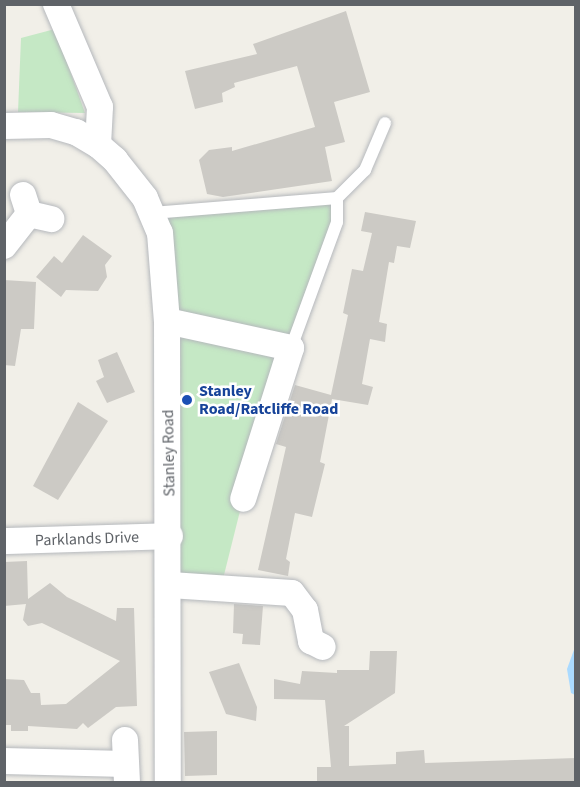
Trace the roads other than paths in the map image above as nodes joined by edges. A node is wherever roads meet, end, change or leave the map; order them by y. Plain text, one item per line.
1 (56, 4) edge
2 (385, 123) dead end
3 (4, 126) edge
4 (98, 145) junction
5 (337, 198) junction
6 (35, 209) dead end
7 (152, 213) junction
8 (4, 246) edge
9 (167, 321) junction
10 (291, 348) junction
11 (243, 499) dead end
12 (170, 536) junction
13 (4, 541) edge
14 (170, 585) junction
15 (323, 647) dead end
16 (4, 761) edge
17 (126, 762) edge
18 (168, 783) edge

1 - 4 street
2 - 5 lane
3 - 4 street, Stanley Road
4 - 7 street, Stanley Road
5 - 7 lane
5 - 10 lane
6 - 8 street
7 - 9 street, Stanley Road
9 - 10 street
9 - 12 street, Stanley Road
10 - 11 street
12 - 13 street, Parklands Drive
12 - 14 street, Stanley Road
14 - 15 street
14 - 18 street, Stanley Road
16 - 17 street

